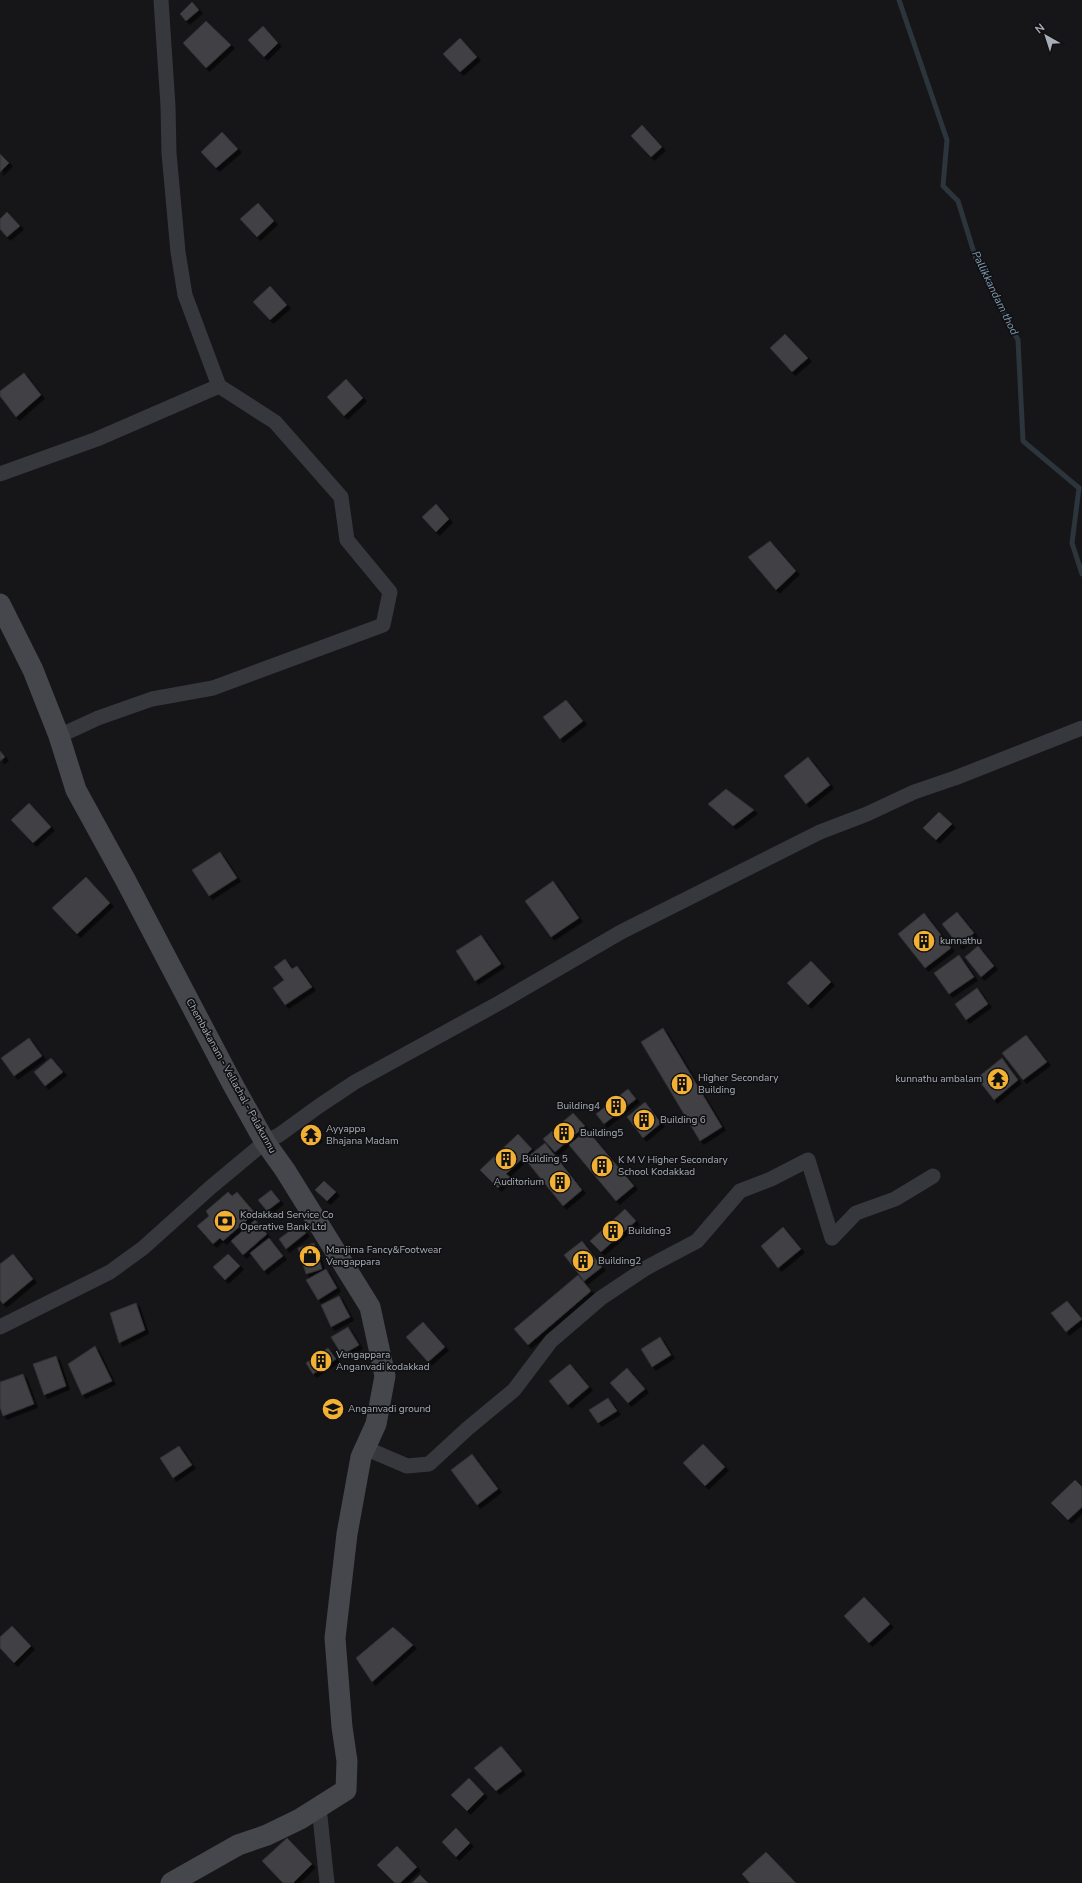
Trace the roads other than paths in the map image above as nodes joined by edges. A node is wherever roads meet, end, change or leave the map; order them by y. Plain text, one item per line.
1 (161, 0) edge
2 (219, 386) junction
3 (0, 474) edge
4 (0, 604) edge
5 (1082, 728) edge
6 (59, 736) junction
7 (265, 1142) junction
8 (933, 1176) dead end
9 (0, 1327) edge
10 (365, 1448) junction
11 (319, 1807) junction
12 (171, 1883) edge
13 (327, 1883) edge

1 - 2 street
2 - 3 street
2 - 6 street
4 - 6 main road, Chembakanam - Vellachal - Palakunnu
5 - 7 street
6 - 7 main road, Chembakanam - Vellachal - Palakunnu
7 - 9 street
7 - 10 main road, Chembakanam - Vellachal - Palakunnu
8 - 10 street
10 - 11 main road, Chembakanam - Vellachal - Palakunnu
11 - 12 main road, Chembakanam - Vellachal - Palakunnu
11 - 13 street

